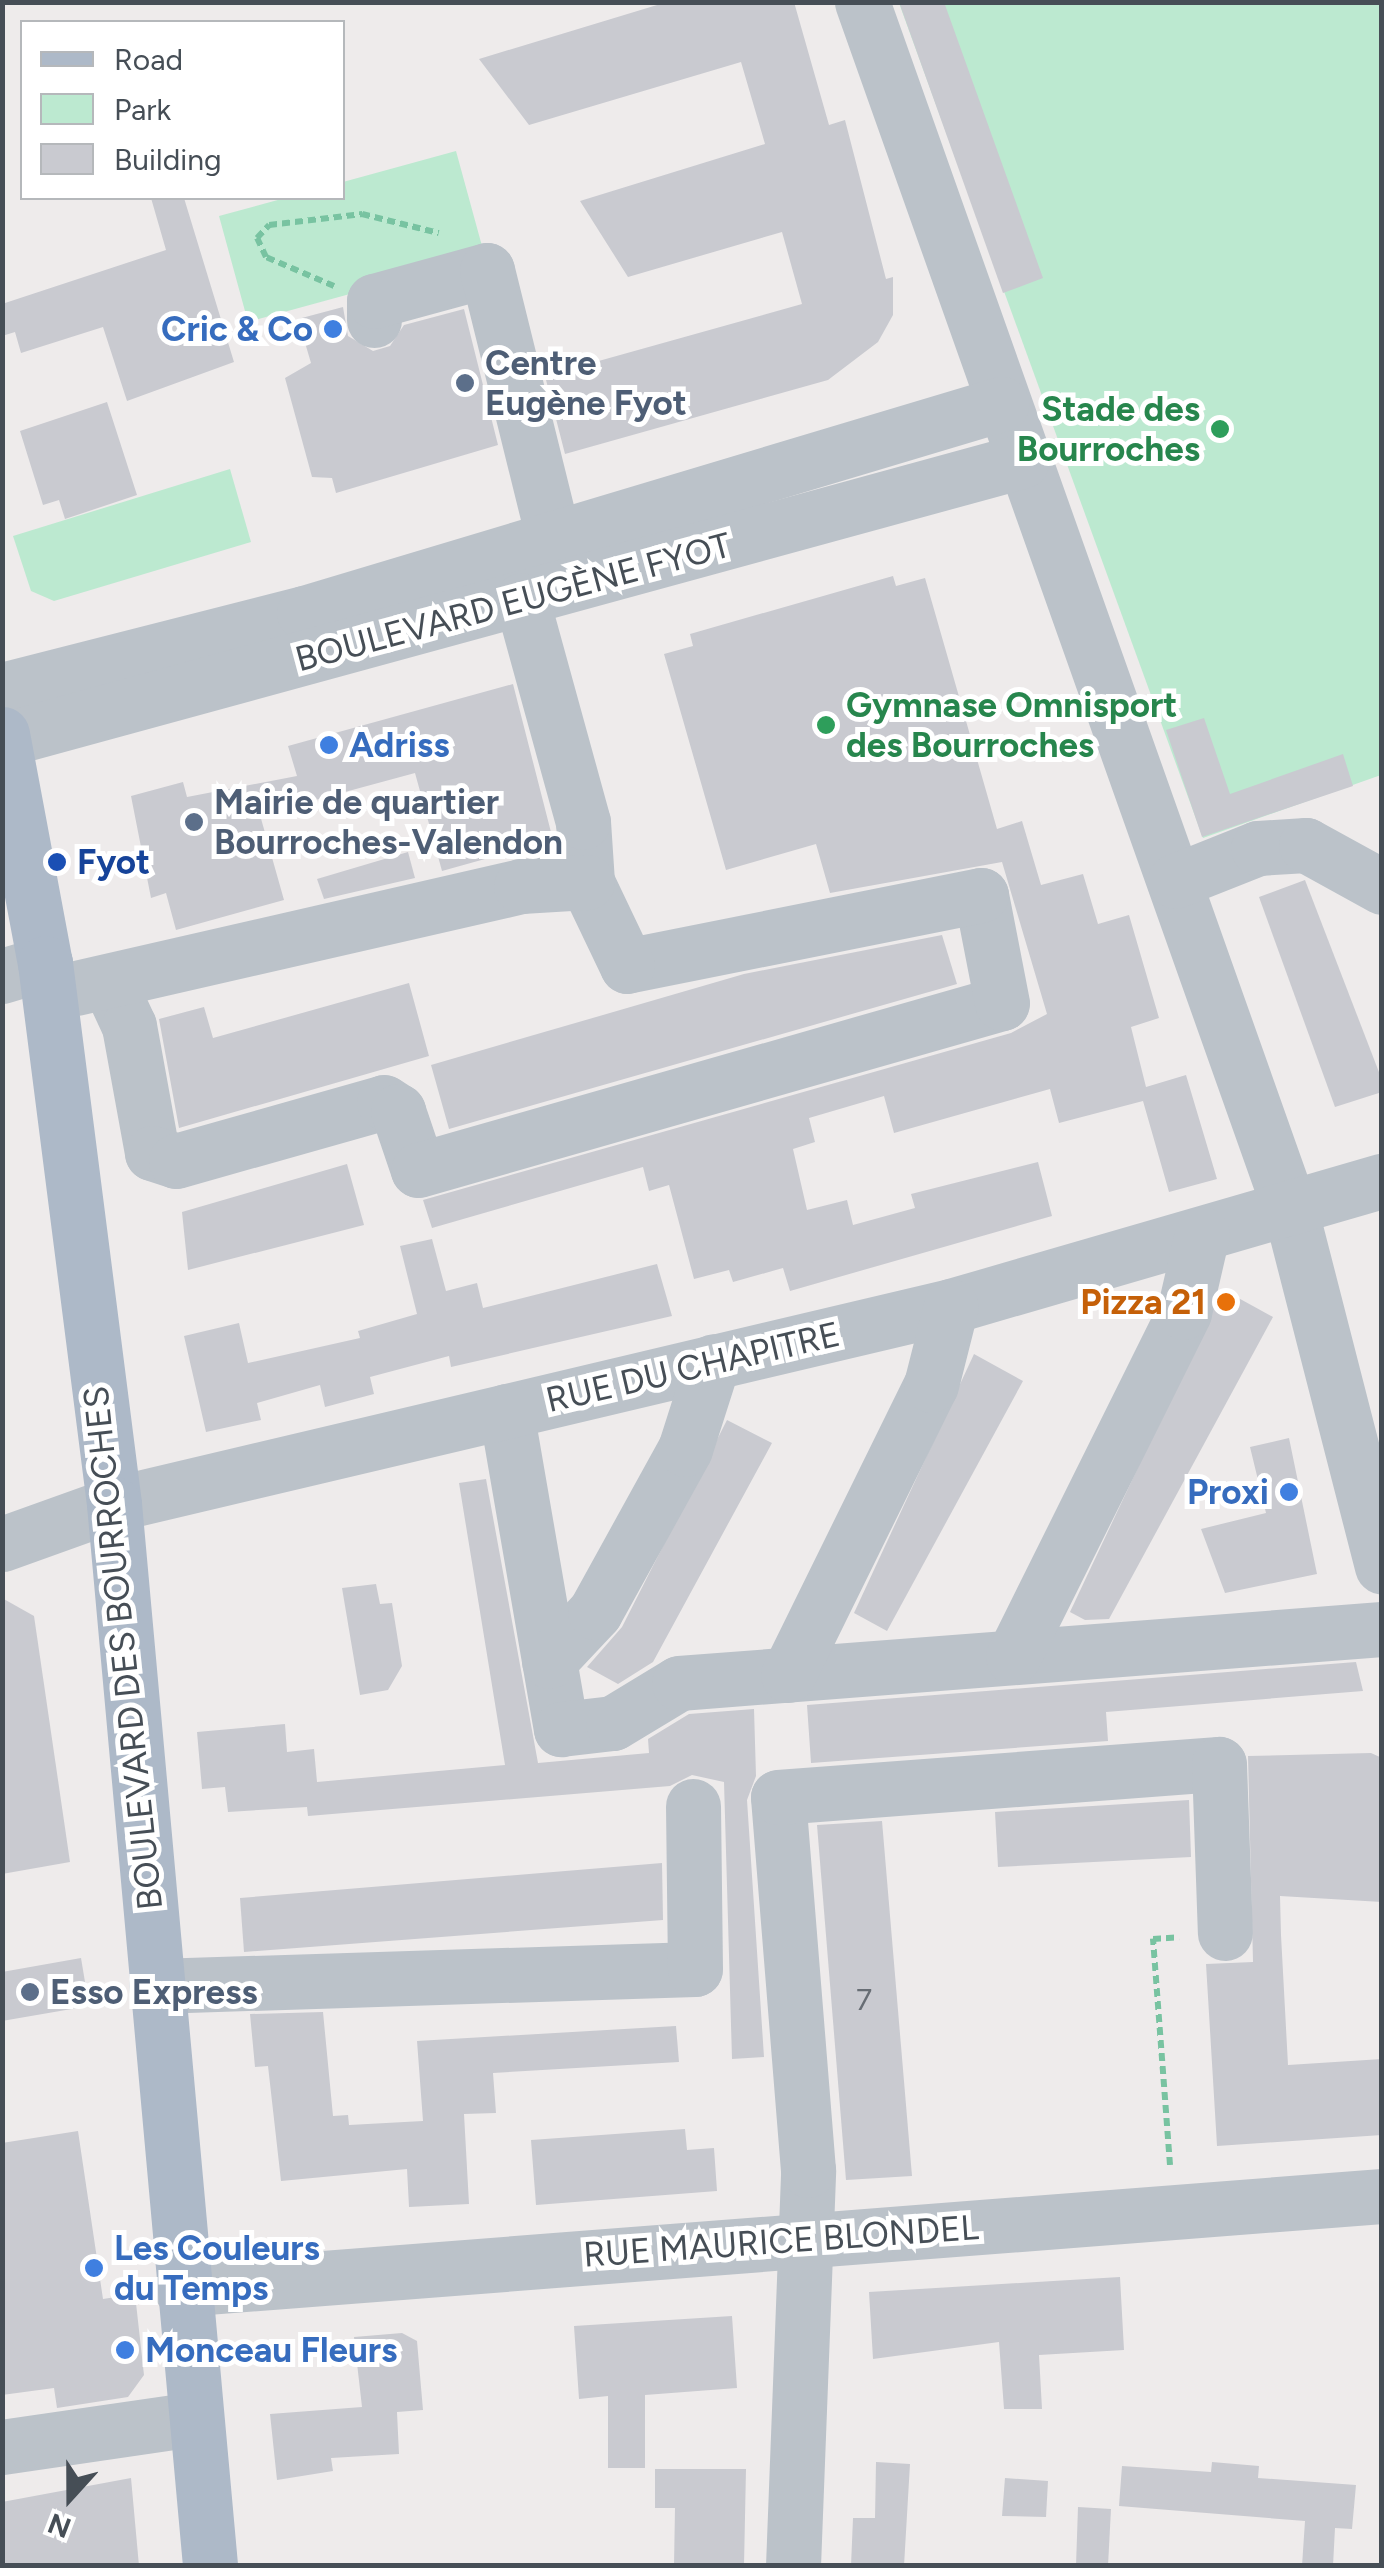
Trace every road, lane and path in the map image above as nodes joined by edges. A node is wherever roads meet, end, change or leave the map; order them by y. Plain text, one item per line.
1 (862, 2) edge
2 (487, 270) junction
3 (374, 310) joint
4 (1000, 404) junction
5 (1022, 461) junction
6 (554, 537) junction
7 (522, 600) junction
8 (2, 690) edge
9 (3, 738) edge
10 (1175, 881) junction
11 (587, 882) junction
12 (1382, 887) edge
13 (32, 977) edge
14 (109, 983) junction
15 (1382, 1181) edge
16 (1291, 1212) junction
17 (1202, 1234) junction
18 (951, 1306) junction
19 (714, 1361) junction
20 (506, 1411) junction
21 (114, 1504) junction
22 (2, 1544) edge
23 (1382, 1567) edge
24 (1382, 1629) edge
25 (1013, 1657) junction
26 (549, 1661) junction
27 (788, 1675) junction
28 (693, 1806) dead end
29 (1225, 1933) joint
30 (156, 1986) junction
31 (1382, 2196) edge
32 (1174, 2212) junction
33 (799, 2241) junction
34 (181, 2289) junction
35 (196, 2419) junction
36 (2, 2447) edge
37 (210, 2566) edge
38 (794, 2566) edge

1 - 4 street
2 - 3 street
2 - 3 path
2 - 6 street
4 - 5 street
4 - 6 street, BOULEVARD EUGÈNE FYOT
5 - 7 street, BOULEVARD EUGÈNE FYOT
5 - 10 street
6 - 8 street, BOULEVARD EUGÈNE FYOT
7 - 9 street, BOULEVARD EUGÈNE FYOT
7 - 11 street
9 - 13 main road, BOULEVARD DES BOURROCHES
10 - 12 street
10 - 16 street
11 - 14 street
11 - 14 street
13 - 14 street
13 - 21 main road, BOULEVARD DES BOURROCHES
15 - 16 street, RUE DU CHAPITRE
16 - 17 street, RUE DU CHAPITRE
16 - 23 street
17 - 18 street, RUE DU CHAPITRE
17 - 25 street
18 - 19 street, RUE DU CHAPITRE
18 - 27 street
19 - 20 street, RUE DU CHAPITRE
19 - 26 street
20 - 21 street, RUE DU CHAPITRE
20 - 26 street
21 - 22 street, RUE DU CHAPITRE
21 - 30 main road, BOULEVARD DES BOURROCHES
24 - 25 street
25 - 27 street
26 - 27 street
28 - 30 street
29 - 32 path
29 - 33 street
30 - 34 main road, BOULEVARD DES BOURROCHES
31 - 32 street, RUE MAURICE BLONDEL
32 - 33 street, RUE MAURICE BLONDEL
33 - 34 street, RUE MAURICE BLONDEL
33 - 38 street
34 - 35 main road, BOULEVARD DES BOURROCHES
35 - 36 street
35 - 37 main road, BOULEVARD DES BOURROCHES

